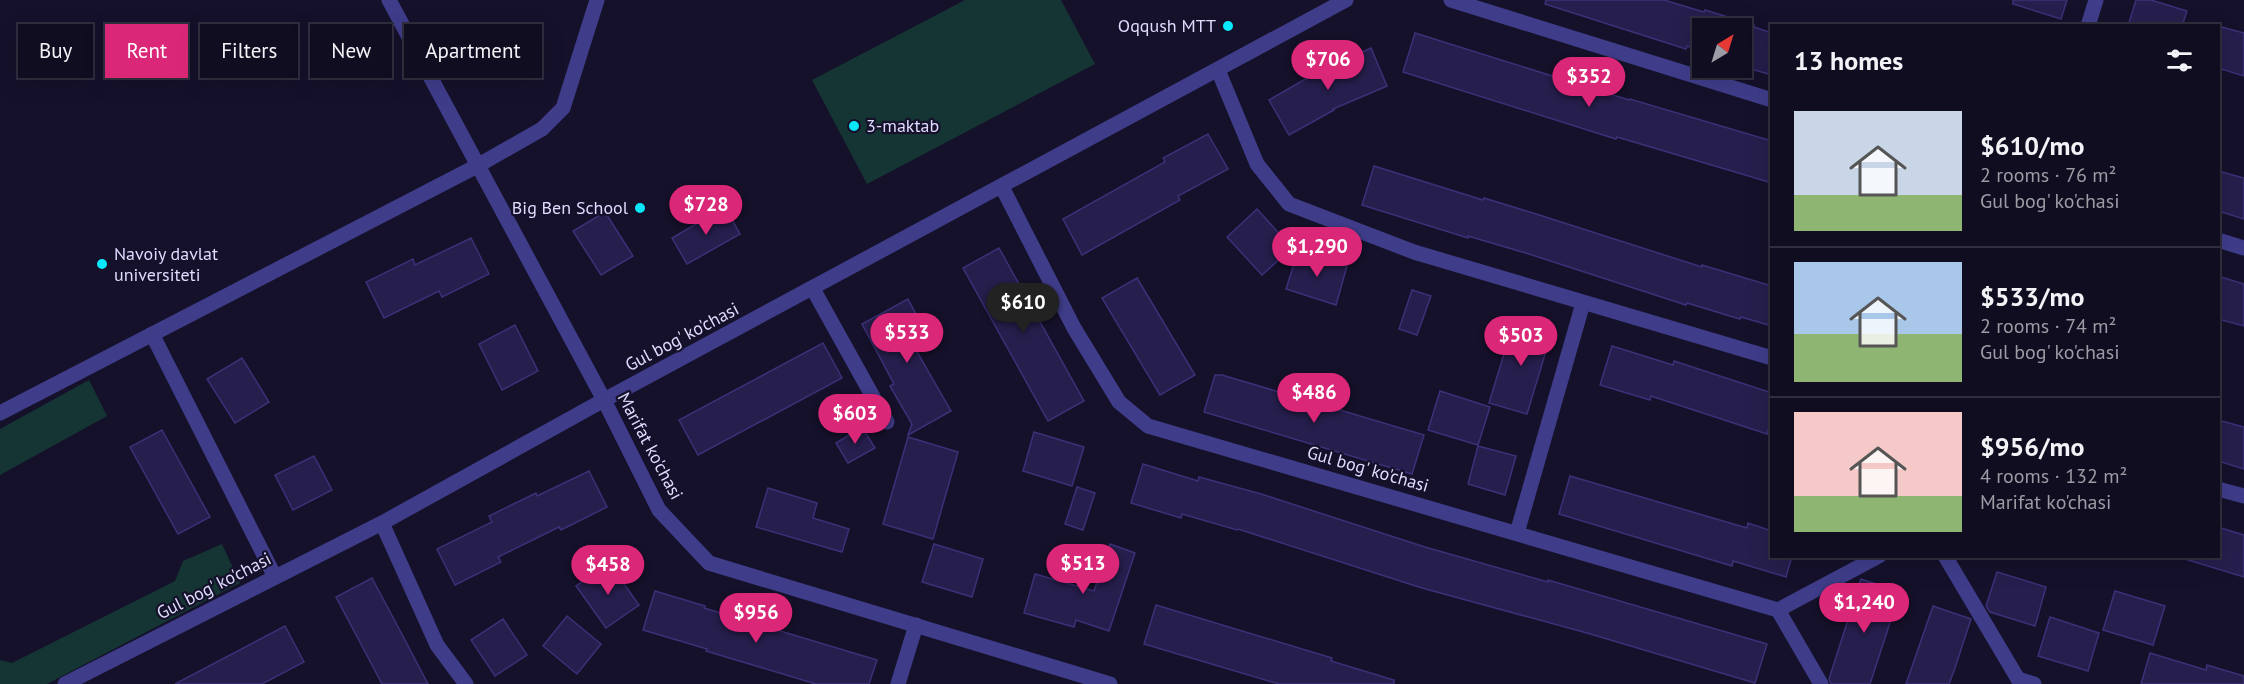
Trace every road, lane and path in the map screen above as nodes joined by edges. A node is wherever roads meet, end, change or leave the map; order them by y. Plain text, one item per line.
1 (389, 0) edge
2 (597, 0) edge
3 (1346, 0) edge
4 (1451, 0) edge
5 (2096, 0) edge
6 (2089, 24) edge
7 (1218, 69) junction
8 (1770, 99) edge
9 (477, 166) junction
10 (1002, 188) junction
11 (2220, 241) edge
12 (2244, 248) edge
13 (813, 289) junction
14 (1583, 303) junction
15 (152, 334) junction
16 (1770, 356) edge
17 (604, 400) junction
18 (0, 413) edge
19 (888, 422) dead end
20 (2220, 490) edge
21 (2244, 496) edge
22 (382, 523) junction
23 (1517, 533) junction
24 (1875, 558) edge
25 (1946, 558) edge
26 (275, 577) junction
27 (1778, 610) junction
28 (916, 625) junction
29 (2013, 681) edge
30 (65, 684) edge
31 (466, 684) edge
32 (898, 684) edge
33 (1110, 684) edge
34 (1821, 684) edge
35 (2034, 684) edge

1 - 9 street, Marifat ko'chasi
2 - 9 street
3 - 7 street, Gul bog' ko'chasi
4 - 8 street
5 - 6 street
7 - 10 street, Gul bog' ko'chasi
7 - 14 street
9 - 15 street
9 - 17 street, Marifat ko'chasi
10 - 13 street, Gul bog' ko'chasi
10 - 23 street, Gul bog' ko'chasi
11 - 12 street
13 - 17 street, Gul bog' ko'chasi
13 - 19 street
14 - 16 street
14 - 23 street
15 - 18 street
15 - 26 street
17 - 22 street, Gul bog' ko'chasi
17 - 28 street, Marifat ko'chasi
20 - 21 street
22 - 26 street, Gul bog' ko'chasi
22 - 31 street
23 - 27 street, Gul bog' ko'chasi
24 - 27 street
25 - 29 street
26 - 30 street, Gul bog' ko'chasi
27 - 34 street
28 - 32 street
28 - 33 street, Marifat ko'chasi
29 - 35 street

